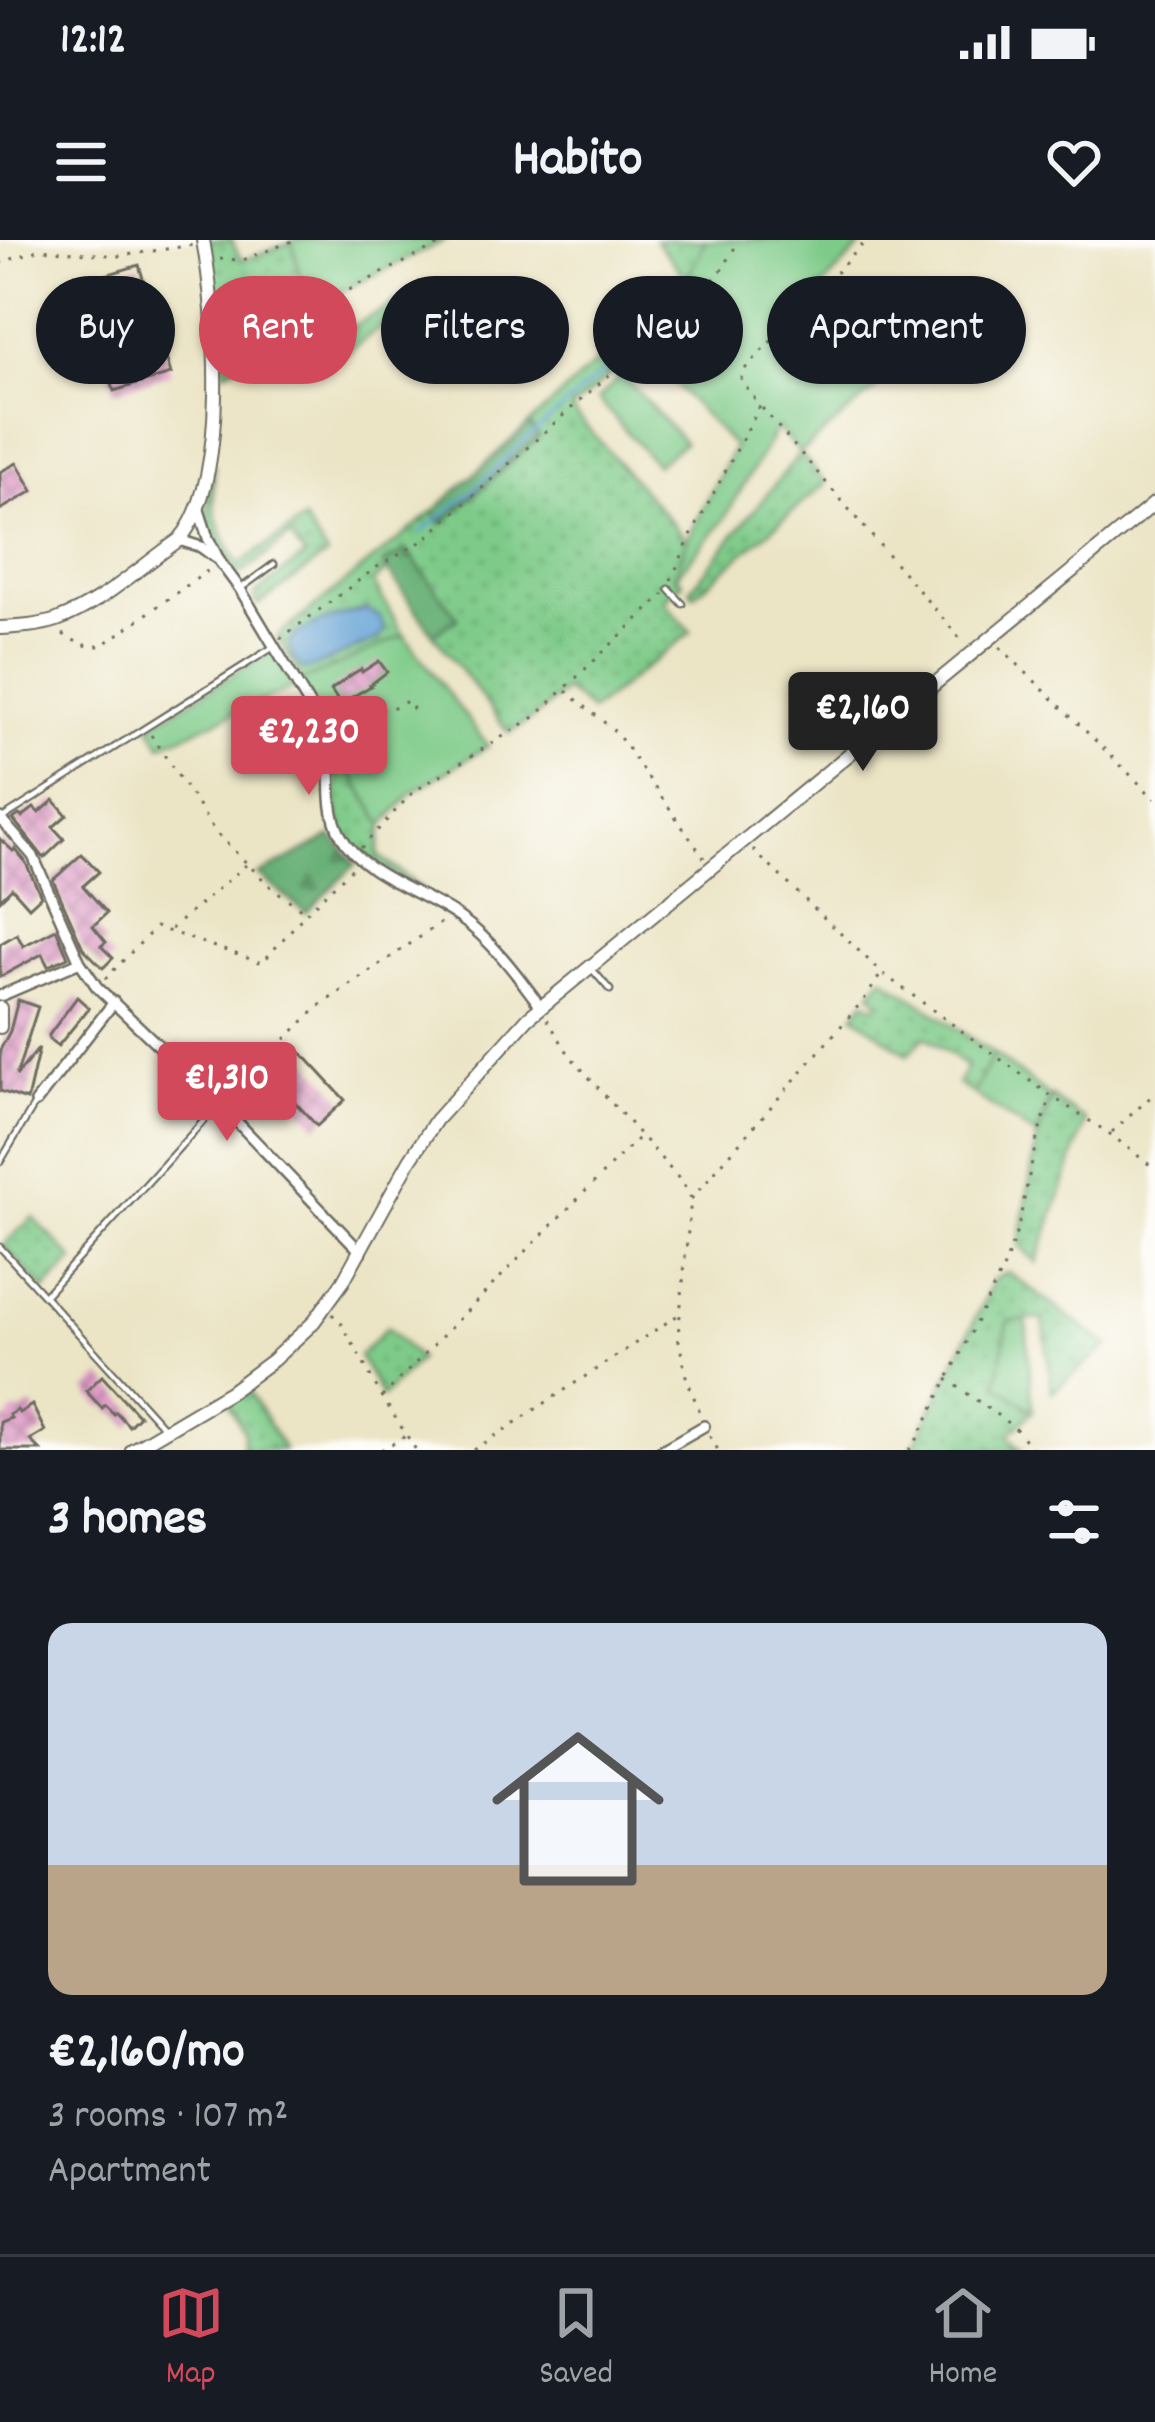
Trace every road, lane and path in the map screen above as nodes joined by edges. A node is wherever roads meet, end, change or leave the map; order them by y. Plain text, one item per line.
1 (295, 240) edge
2 (449, 240) edge
3 (739, 240) edge
4 (867, 240) edge
5 (203, 242) edge
6 (206, 259) junction
7 (0, 263) edge
8 (207, 276) edge
9 (357, 286) edge
10 (215, 384) edge
11 (760, 406) junction
12 (1155, 503) edge
13 (198, 507) junction
14 (178, 540) junction
15 (220, 562) junction
16 (274, 564) dead end
17 (240, 589) junction
18 (669, 589) junction
19 (682, 604) dead end
20 (0, 628) edge
21 (63, 634) dead end
22 (990, 638) junction
23 (274, 645) junction
24 (972, 653) junction
25 (565, 690) junction
26 (376, 710) joint
27 (414, 710) dead end
28 (146, 727) junction
29 (326, 734) junction
30 (1155, 788) edge
31 (1149, 793) junction
32 (1155, 799) edge
33 (1, 819) edge
34 (745, 842) junction
35 (358, 857) junction
36 (247, 864) junction
37 (711, 868) junction
38 (452, 912) junction
39 (306, 913) junction
40 (169, 931) junction
41 (80, 962) junction
42 (591, 968) junction
43 (882, 973) junction
44 (97, 987) junction
45 (610, 990) dead end
46 (0, 996) edge
47 (118, 1006) junction
48 (541, 1007) junction
49 (0, 1008) edge
50 (0, 1027) edge
51 (1155, 1093) edge
52 (1052, 1096) junction
53 (36, 1102) joint
54 (220, 1104) junction
55 (1110, 1134) junction
56 (640, 1136) junction
57 (0, 1162) edge
58 (1155, 1169) edge
59 (691, 1199) junction
60 (0, 1247) edge
61 (361, 1252) junction
62 (44, 1296) junction
63 (326, 1308) junction
64 (680, 1314) junction
65 (946, 1379) junction
66 (382, 1396) junction
67 (704, 1426) junction
68 (167, 1431) junction
69 (407, 1436) junction
70 (132, 1450) edge
71 (382, 1450) edge
72 (416, 1450) edge
73 (475, 1450) edge
74 (662, 1450) edge
75 (718, 1450) edge
76 (909, 1450) edge
77 (1033, 1450) edge

1 - 6 path
2 - 9 path
3 - 23 path
4 - 11 path
5 - 6 street
5 - 7 path
6 - 8 street
10 - 13 street
11 - 18 path
11 - 24 path
12 - 22 street
13 - 14 street
13 - 15 street
14 - 15 street
14 - 20 street
15 - 17 street
15 - 21 path
16 - 17 lane
17 - 23 street
18 - 19 lane
18 - 25 path
22 - 24 street
22 - 31 path
23 - 28 lane
23 - 29 street
24 - 34 street
25 - 35 path
25 - 37 path
26 - 27 path
26 - 29 lane
28 - 33 lane
28 - 36 path
29 - 35 street
30 - 31 path
31 - 32 path
33 - 41 street
34 - 37 street
34 - 43 path
35 - 38 street
35 - 39 path
36 - 39 path
36 - 40 path
37 - 42 street
38 - 48 street
38 - 54 path
39 - 40 path
40 - 44 path
41 - 44 street
41 - 46 street
42 - 45 lane
42 - 48 street
43 - 52 path
43 - 59 path
44 - 47 street
47 - 53 street
47 - 54 street
48 - 56 path
48 - 61 street
49 - 50 street
51 - 55 path
52 - 55 path
52 - 65 path
53 - 57 lane
54 - 61 street
54 - 62 lane
55 - 58 path
56 - 59 path
56 - 66 path
59 - 64 path
60 - 62 lane
61 - 63 street
62 - 68 lane
63 - 66 path
63 - 68 street
64 - 67 path
64 - 73 path
65 - 76 path
65 - 77 path
66 - 69 path
67 - 74 street
67 - 75 path
68 - 70 street
69 - 71 path
69 - 72 path

